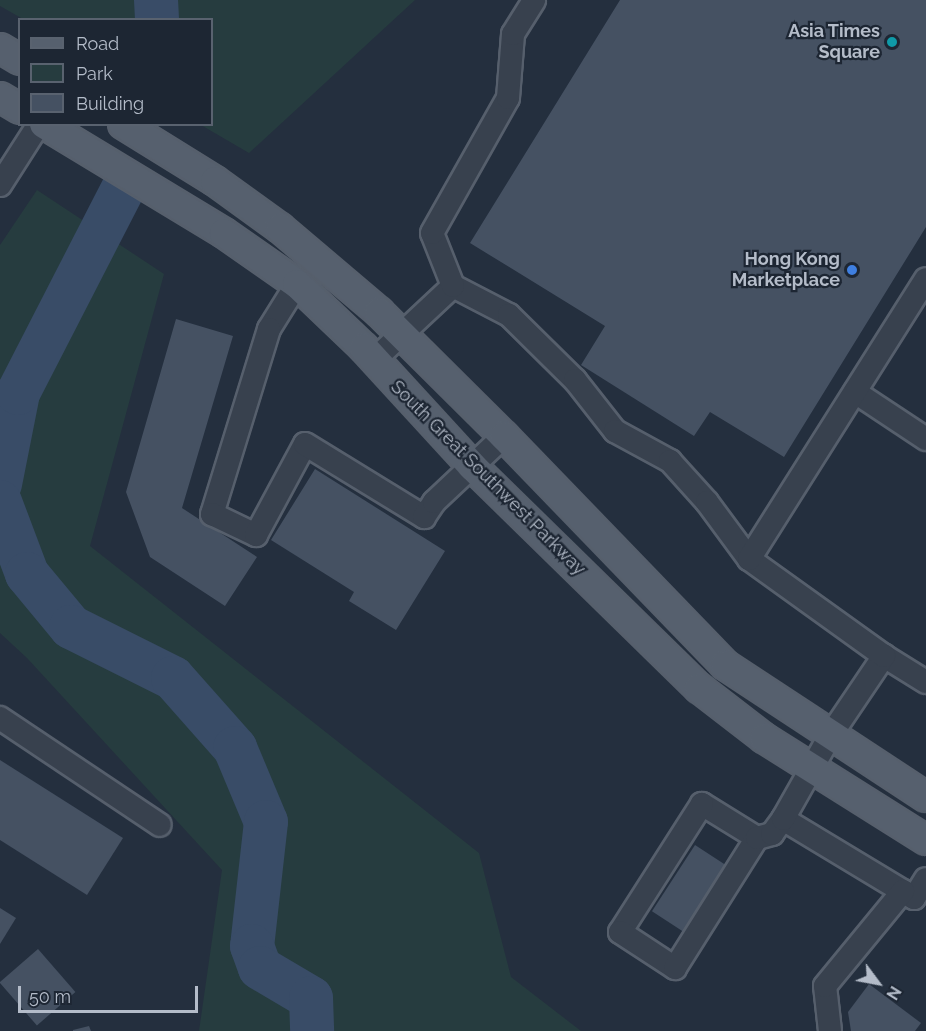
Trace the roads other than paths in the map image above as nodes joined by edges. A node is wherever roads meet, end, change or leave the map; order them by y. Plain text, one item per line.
1 (534, 0) edge
2 (0, 48) edge
3 (18, 59) edge
4 (0, 98) edge
5 (18, 108) edge
6 (38, 126) edge
7 (47, 126) edge
8 (126, 126) edge
9 (0, 184) edge
10 (926, 279) edge
11 (297, 284) junction
12 (453, 286) junction
13 (401, 335) junction
14 (374, 360) junction
15 (855, 392) junction
16 (504, 436) junction
17 (926, 439) edge
18 (472, 466) junction
19 (749, 559) junction
20 (884, 656) junction
21 (926, 682) edge
22 (0, 718) edge
23 (830, 736) junction
24 (812, 767) junction
25 (926, 797) edge
26 (783, 819) junction
27 (160, 825) dead end
28 (757, 838) junction
29 (926, 840) edge
30 (926, 879) edge
31 (914, 899) edge
32 (830, 1031) edge

1 - 12 lane
2 - 3 main road
4 - 5 main road
6 - 9 lane
7 - 11 main road, South Great Southwest Parkway
8 - 13 main road
10 - 15 lane
11 - 14 main road, South Great Southwest Parkway
11 - 18 lane
12 - 13 lane
12 - 19 lane
13 - 14 lane
13 - 16 main road
14 - 18 main road, South Great Southwest Parkway
15 - 17 lane
15 - 19 lane
16 - 18 lane
16 - 23 main road
18 - 24 main road, South Great Southwest Parkway
19 - 20 lane
20 - 21 lane
20 - 23 lane
22 - 27 lane
23 - 24 lane
23 - 25 main road
24 - 26 lane
24 - 29 main road, South Great Southwest Parkway
26 - 28 lane
26 - 31 lane
28 - 28 lane
30 - 31 lane
31 - 32 lane

